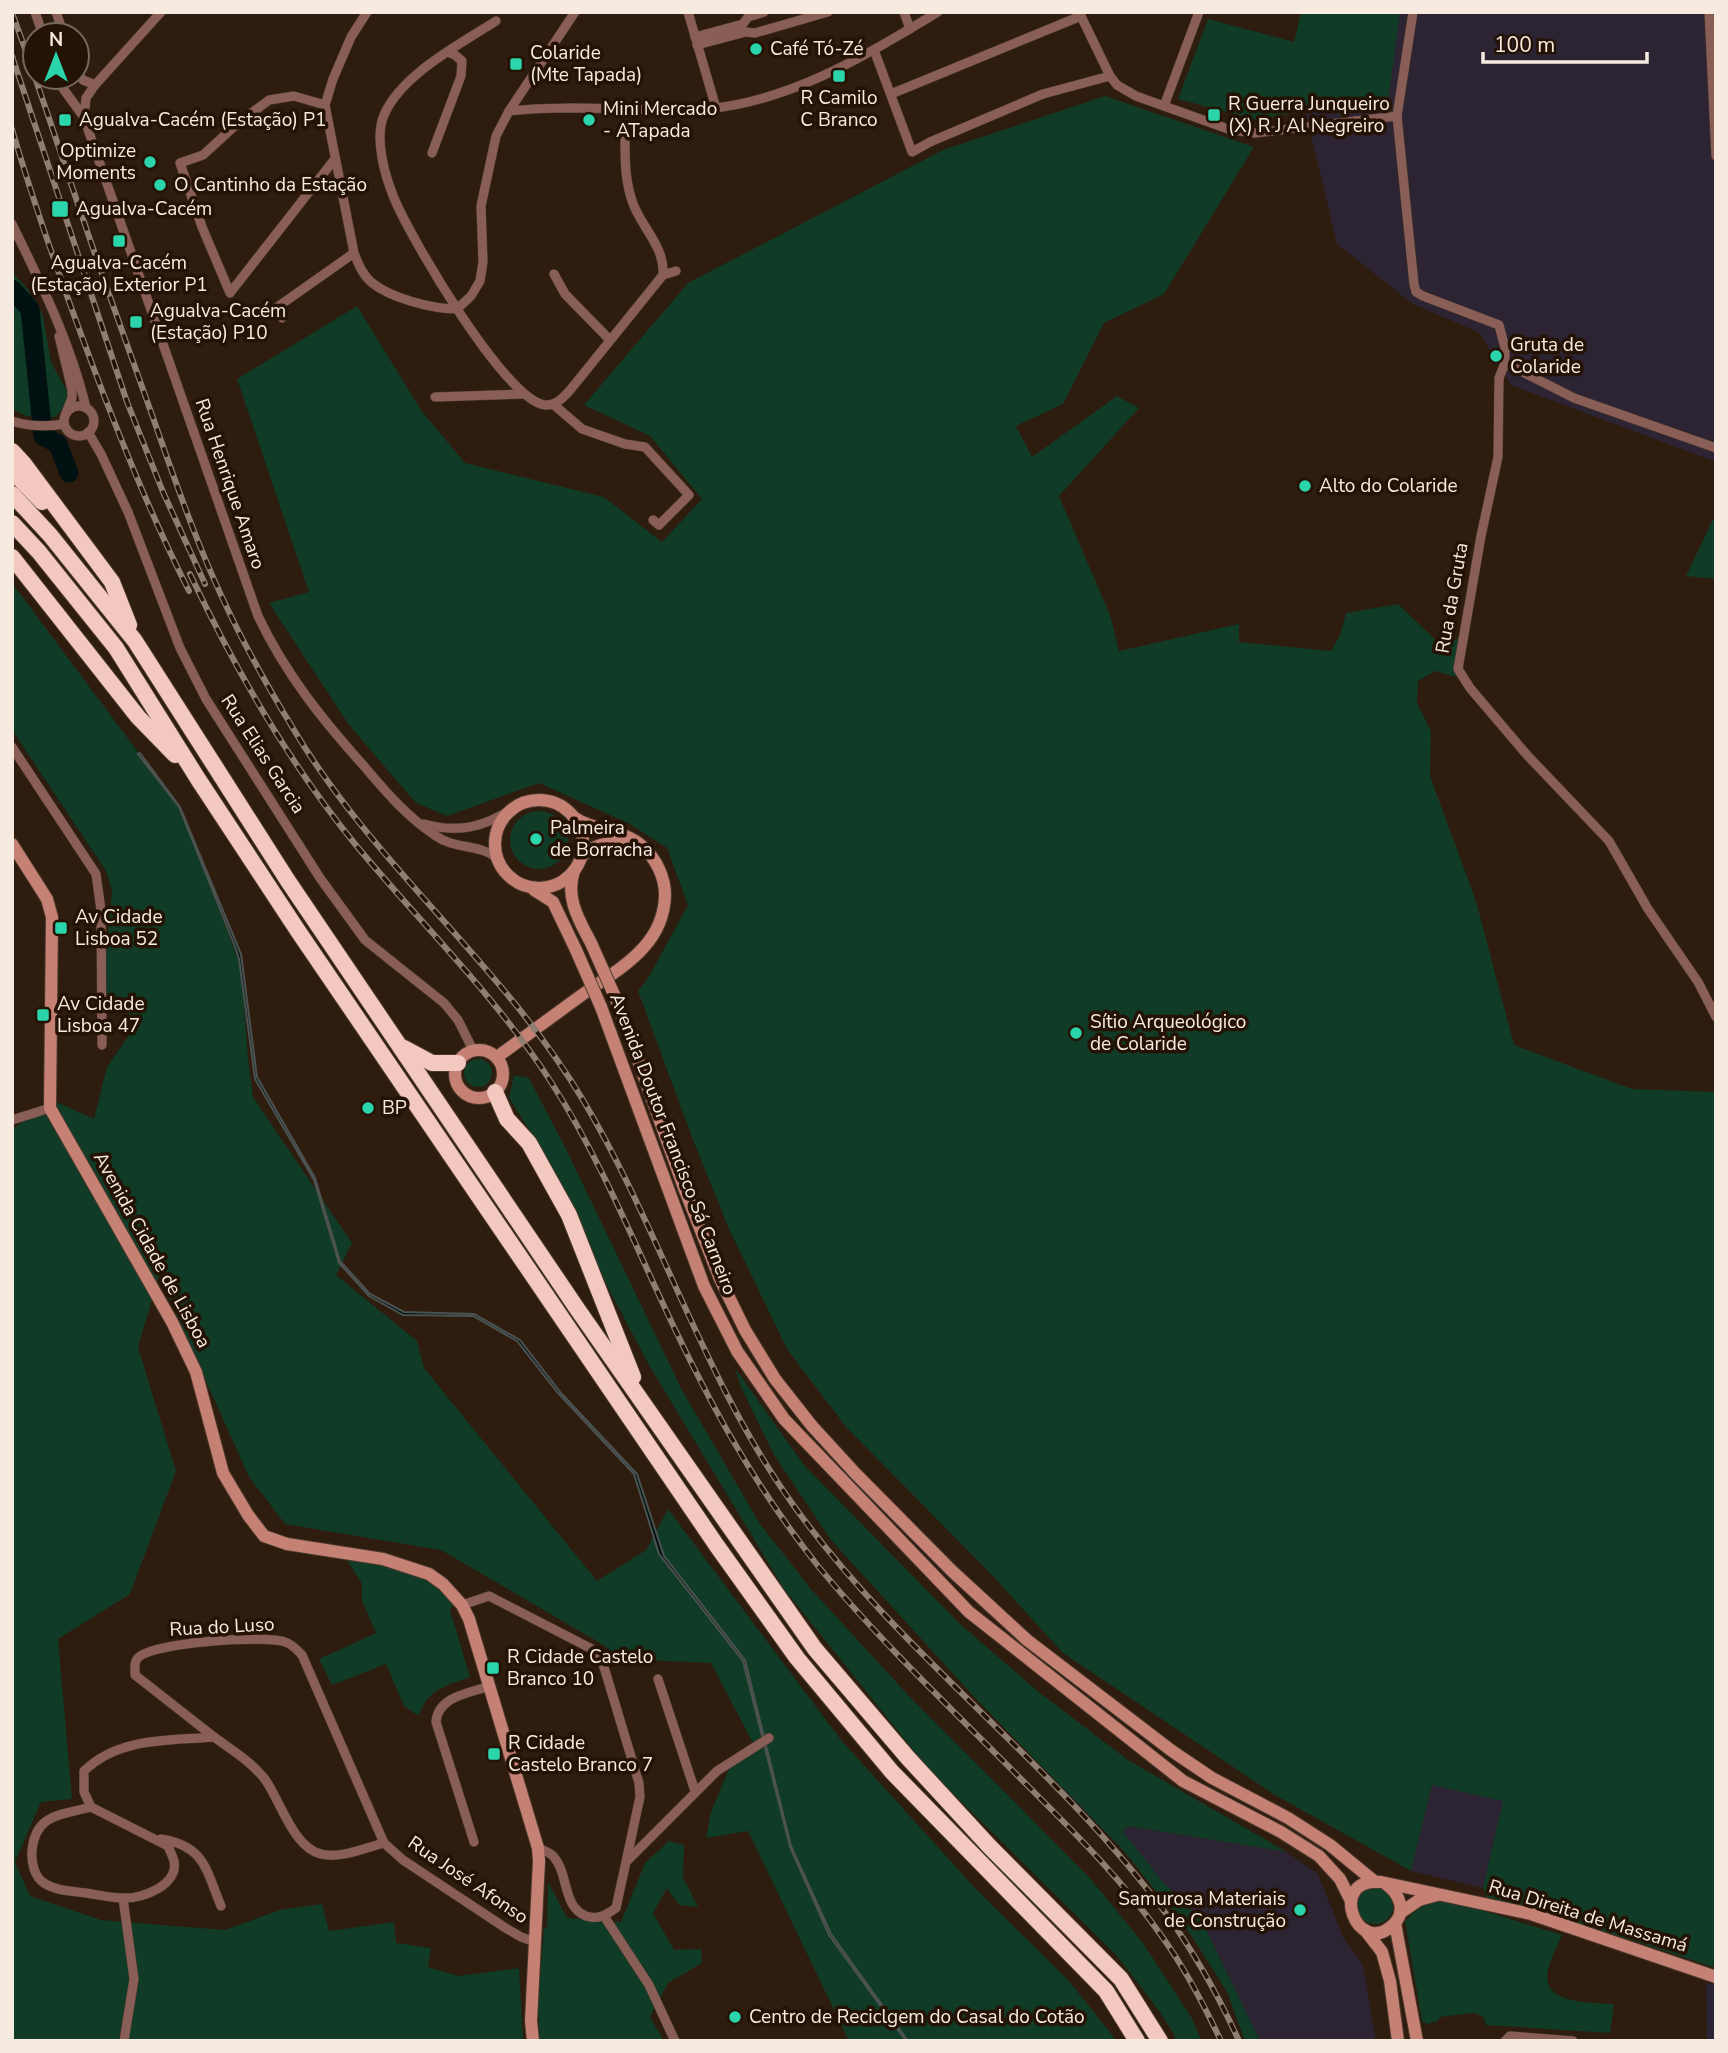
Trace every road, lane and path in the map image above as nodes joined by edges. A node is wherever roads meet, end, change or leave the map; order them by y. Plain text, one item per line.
1 (161, 12) edge
2 (367, 12) edge
3 (575, 12) edge
4 (688, 12) edge
5 (764, 12) edge
6 (828, 12) edge
7 (904, 12) edge
8 (938, 12) edge
9 (1199, 12) edge
10 (1413, 12) edge
11 (1709, 12) edge
12 (1080, 14) edge
13 (496, 21) dead end
14 (910, 29) junction
15 (696, 41) junction
16 (874, 50) junction
17 (448, 52) junction
18 (1110, 76) junction
19 (91, 83) edge
20 (95, 85) junction
21 (65, 91) edge
22 (891, 94) junction
23 (325, 105) junction
24 (1164, 106) junction
25 (716, 108) junction
26 (509, 111) junction
27 (1397, 116) junction
28 (85, 118) junction
29 (625, 130) dead end
30 (432, 153) dead end
31 (1716, 156) edge
32 (334, 160) junction
33 (12, 224) edge
34 (354, 253) junction
35 (676, 271) dead end
36 (554, 274) dead end
37 (663, 275) junction
38 (457, 309) junction
39 (282, 318) dead end
40 (56, 321) junction
41 (610, 340) junction
42 (1505, 363) junction
43 (524, 394) junction
44 (435, 397) dead end
45 (553, 404) junction
46 (86, 408) junction
47 (66, 413) junction
48 (12, 421) edge
49 (61, 425) junction
50 (88, 432) junction
51 (1716, 448) edge
52 (12, 452) edge
53 (12, 471) edge
54 (12, 494) edge
55 (653, 520) dead end
56 (12, 523) edge
57 (83, 544) junction
58 (12, 557) edge
59 (135, 641) junction
60 (12, 747) edge
61 (198, 779) junction
62 (510, 810) junction
63 (575, 818) junction
64 (416, 822) junction
65 (633, 840) junction
66 (12, 844) edge
67 (582, 856) junction
68 (496, 857) junction
69 (574, 871) junction
70 (531, 888) junction
71 (1716, 1017) edge
72 (102, 1045) dead end
73 (401, 1047) junction
74 (473, 1050) junction
75 (497, 1057) junction
76 (458, 1063) junction
77 (495, 1092) junction
78 (50, 1108) junction
79 (12, 1120) edge
80 (642, 1402) junction
81 (462, 1605) junction
82 (658, 1679) dead end
83 (490, 1686) junction
84 (214, 1737) junction
85 (769, 1738) dead end
86 (695, 1791) junction
87 (91, 1807) junction
88 (152, 1838) junction
89 (474, 1842) dead end
90 (384, 1843) junction
91 (539, 1854) junction
92 (626, 1863) junction
93 (1381, 1883) junction
94 (1448, 1895) junction
95 (123, 1898) junction
96 (1351, 1901) junction
97 (221, 1906) dead end
98 (1398, 1918) junction
99 (606, 1919) junction
100 (1364, 1930) junction
101 (535, 1942) junction
102 (1716, 1977) edge
103 (1556, 2040) edge
104 (124, 2041) edge
105 (533, 2041) edge
106 (675, 2041) edge
107 (1137, 2041) edge
108 (1160, 2041) edge
109 (1398, 2041) edge
110 (1417, 2041) edge
111 (1505, 2041) edge
112 (1573, 2041) edge

1 - 20 street
2 - 23 street
3 - 26 street
4 - 15 street
5 - 15 street
6 - 15 street
7 - 14 street
8 - 14 street
9 - 24 street
10 - 27 street
11 - 31 street
12 - 18 street
12 - 22 street
13 - 17 street
14 - 16 street
15 - 25 street
16 - 22 street
16 - 25 street
17 - 30 street
17 - 38 street
18 - 22 street
18 - 24 street
19 - 20 street
20 - 28 street
21 - 28 street, Rua Henrique Amaro
23 - 32 street
23 - 32 street
24 - 27 street
25 - 26 street
26 - 38 street
27 - 42 street, Rua da Gruta
28 - 64 street, Rua Henrique Amaro
29 - 37 street
32 - 34 street
33 - 40 street
34 - 38 street
34 - 39 street
35 - 37 street
36 - 41 street
37 - 41 street
38 - 43 street
40 - 46 street
40 - 47 street
41 - 45 street
42 - 51 street
42 - 71 street, Rua da Gruta
43 - 44 street
43 - 45 street
45 - 55 street
46 - 47 street
46 - 50 street
47 - 49 street
48 - 49 street
49 - 50 street
50 - 74 street, Rua Elias Garcia
52 - 57 highway
53 - 57 highway
54 - 59 highway
56 - 61 highway
57 - 59 highway
58 - 61 highway
59 - 73 highway
60 - 72 street
61 - 107 highway
62 - 63 main road
62 - 64 street
62 - 68 main road
63 - 65 main road
63 - 67 main road
64 - 68 street, Rua Henrique Amaro
65 - 67 main road
65 - 75 main road
66 - 78 main road
67 - 69 main road
68 - 70 main road
69 - 70 main road
69 - 93 main road, Avenida Doutor Francisco Sá Carneiro, bridge
70 - 96 main road, Avenida Doutor Francisco Sá Carneiro, bridge
73 - 76 highway
73 - 80 highway
74 - 75 main road
74 - 76 main road
75 - 77 main road
76 - 77 main road
77 - 80 highway
78 - 79 street
78 - 81 main road, Avenida Cidade de Lisboa
80 - 108 highway
81 - 83 main road
81 - 92 street
82 - 86 street
83 - 89 street
83 - 91 main road
84 - 87 street
84 - 90 street
84 - 90 street, Rua do Luso
85 - 86 street
86 - 92 street
87 - 88 street
87 - 95 street
88 - 95 street
88 - 97 street
90 - 101 street, Rua José Afonso
91 - 99 street
91 - 101 main road
92 - 99 street
93 - 94 main road, Rua Direita de Massamá
93 - 96 main road
93 - 98 main road
94 - 98 main road, Rua Direita de Massamá
94 - 102 main road, Rua Direita de Massamá
95 - 104 street
96 - 100 main road
98 - 100 main road
98 - 110 main road
99 - 106 street
100 - 109 main road
101 - 105 main road
103 - 111 street
103 - 112 street

